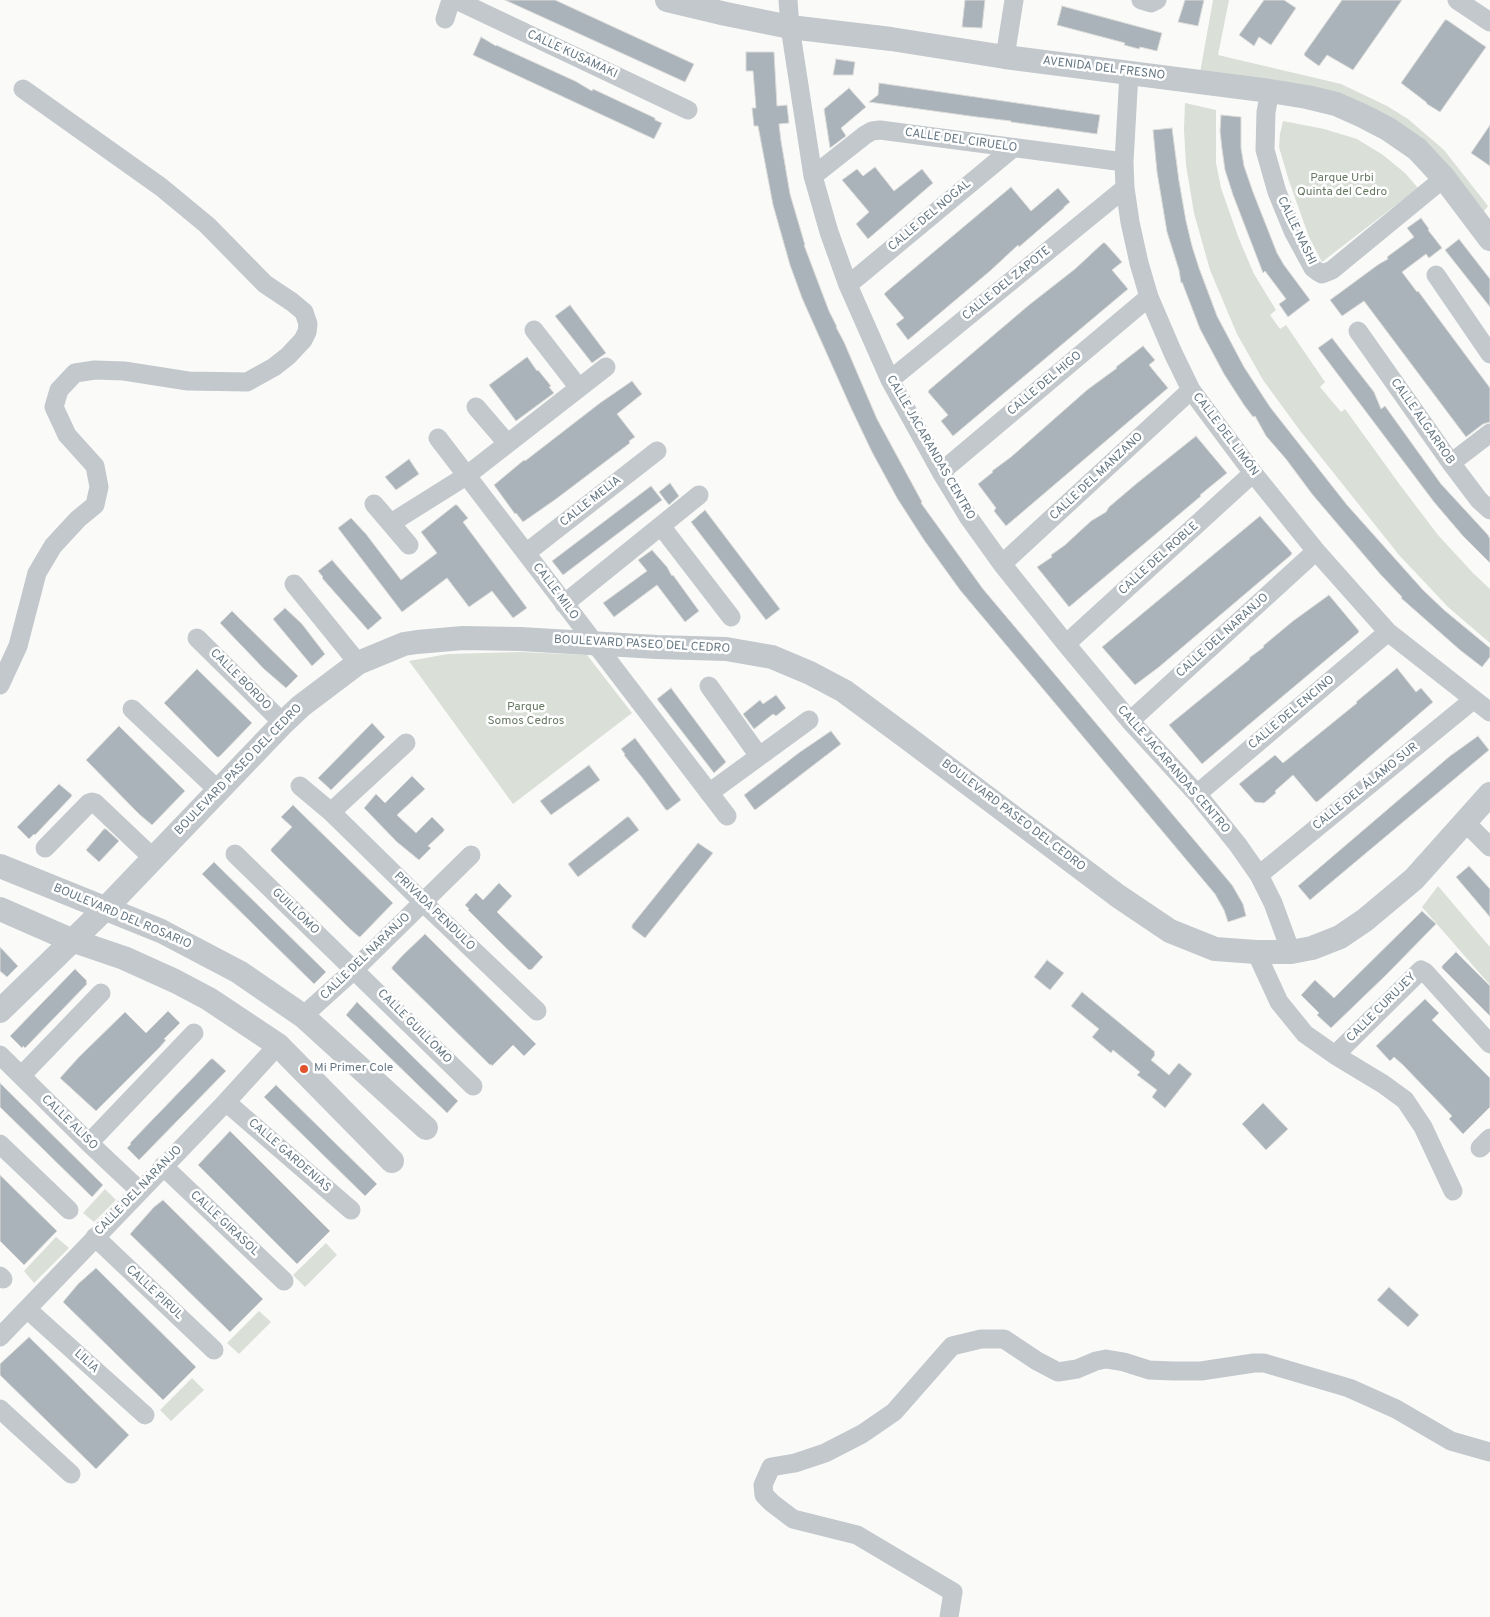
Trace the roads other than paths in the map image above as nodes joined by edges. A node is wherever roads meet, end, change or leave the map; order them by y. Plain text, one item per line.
1 (450, 0) edge
2 (456, 0) edge
3 (667, 0) edge
4 (788, 0) edge
5 (1014, 0) edge
6 (1140, 0) edge
7 (1157, 0) edge
8 (1457, 0) edge
9 (446, 19) dead end
10 (1490, 22) edge
11 (790, 27) junction
12 (1005, 57) junction
13 (1129, 73) junction
14 (23, 88) dead end
15 (1270, 91) junction
16 (688, 110) dead end
17 (1013, 148) junction
18 (1124, 162) junction
19 (814, 176) junction
20 (1444, 178) junction
21 (1125, 188) junction
22 (1490, 239) edge
23 (1436, 274) dead end
24 (848, 285) junction
25 (1149, 297) junction
26 (534, 330) dead end
27 (1358, 332) dead end
28 (1490, 354) edge
29 (606, 367) dead end
30 (890, 380) junction
31 (580, 388) junction
32 (1191, 390) junction
33 (476, 407) dead end
34 (1490, 433) edge
35 (438, 438) dead end
36 (507, 443) junction
37 (657, 451) dead end
38 (1451, 463) junction
39 (941, 472) junction
40 (1253, 473) junction
41 (466, 476) junction
42 (699, 495) dead end
43 (374, 504) dead end
44 (1490, 510) edge
45 (391, 523) junction
46 (660, 526) junction
47 (409, 544) dead end
48 (1316, 551) junction
49 (526, 553) junction
50 (1002, 564) junction
51 (294, 584) dead end
52 (564, 604) junction
53 (732, 617) dead end
54 (1388, 632) junction
55 (197, 638) dead end
56 (594, 642) junction
57 (1066, 644) junction
58 (358, 663) junction
59 (0, 684) edge
60 (709, 686) dead end
61 (1473, 700) junction
62 (132, 709) dead end
63 (1490, 712) edge
64 (809, 720) dead end
65 (1130, 721) junction
66 (283, 723) junction
67 (406, 742) dead end
68 (759, 756) junction
69 (300, 786) dead end
70 (219, 791) junction
71 (709, 793) junction
72 (1197, 794) junction
73 (1490, 794) edge
74 (331, 812) junction
75 (727, 816) dead end
76 (1465, 822) junction
77 (1490, 847) edge
78 (45, 848) dead end
79 (235, 854) dead end
80 (470, 855) dead end
81 (153, 858) junction
82 (0, 866) edge
83 (1259, 875) junction
84 (423, 902) junction
85 (0, 909) edge
86 (105, 909) junction
87 (71, 940) junction
88 (1256, 952) junction
89 (1291, 952) junction
90 (355, 969) junction
91 (102, 993) dead end
92 (0, 1010) edge
93 (537, 1011) dead end
94 (303, 1016) junction
95 (194, 1033) dead end
96 (1490, 1044) edge
97 (278, 1045) junction
98 (0, 1055) edge
99 (1335, 1055) junction
100 (21, 1076) junction
101 (473, 1086) dead end
102 (226, 1102) junction
103 (426, 1128) dead end
104 (89, 1143) junction
105 (0, 1144) edge
106 (392, 1162) dead end
107 (164, 1166) junction
108 (140, 1190) junction
109 (1453, 1191) dead end
110 (69, 1210) dead end
111 (351, 1210) dead end
112 (95, 1237) junction
113 (284, 1281) dead end
114 (27, 1309) junction
115 (0, 1337) edge
116 (214, 1350) dead end
117 (0, 1409) edge
118 (145, 1415) dead end
119 (1490, 1452) edge
120 (71, 1474) dead end
121 (949, 1617) edge

1 - 9 street
2 - 16 street, CALLE KUSAMAKI
3 - 11 street, AVENIDA DEL FRESNO
4 - 11 street, CALLE JACARANDAS CENTRO
5 - 12 street
6 - 7 street
8 - 10 street
11 - 12 street, AVENIDA DEL FRESNO
11 - 19 street, CALLE JACARANDAS CENTRO
12 - 13 street, AVENIDA DEL FRESNO
13 - 15 street, AVENIDA DEL FRESNO
13 - 18 street, CALLE DEL LIMÓN
14 - 59 street
15 - 20 street, AVENIDA DEL FRESNO
15 - 20 street, CALLE NASHI
17 - 18 street, CALLE DEL CIRUELO
17 - 19 street, CALLE DEL CIRUELO
17 - 24 street, CALLE DEL NOGAL
18 - 21 street, CALLE DEL LIMÓN
19 - 24 street, CALLE JACARANDAS CENTRO
20 - 22 street, AVENIDA DEL FRESNO
21 - 25 street, CALLE DEL LIMÓN
21 - 30 street, CALLE DEL ZAPOTE
23 - 28 street
24 - 30 street, CALLE JACARANDAS CENTRO
25 - 32 street, CALLE DEL LIMÓN
25 - 39 street, CALLE DEL HIGO
26 - 31 street
27 - 38 street, CALLE ALGARROB
29 - 31 street
30 - 39 street, CALLE JACARANDAS CENTRO
31 - 36 street
32 - 40 street, CALLE DEL LIMÓN
32 - 50 street, CALLE DEL MANZANO
33 - 36 street
34 - 38 street
35 - 41 street, CALLE MILO
36 - 41 street
37 - 49 street, CALLE MELIA
38 - 44 street, CALLE ALGARROB
39 - 50 street, CALLE JACARANDAS CENTRO
40 - 48 street, CALLE DEL LIMÓN
40 - 57 street, CALLE DEL ROBLE
41 - 45 street
41 - 49 street, CALLE MILO
42 - 46 street
43 - 45 street
45 - 47 street
46 - 52 street
46 - 53 street
48 - 54 street, CALLE DEL LIMÓN
48 - 65 street, CALLE DEL NARANJO
49 - 52 street, CALLE MILO
50 - 57 street, CALLE JACARANDAS CENTRO
51 - 58 street
52 - 56 street, CALLE MILO
54 - 61 street, CALLE DEL LIMÓN
54 - 72 street, CALLE DEL ENCINO
55 - 66 street, CALLE BORDO
56 - 58 street, BOULEVARD PASEO DEL CEDRO
56 - 71 street, CALLE MILO
56 - 88 street, BOULEVARD PASEO DEL CEDRO
57 - 65 street, CALLE JACARANDAS CENTRO
58 - 66 street, BOULEVARD PASEO DEL CEDRO
60 - 68 street
61 - 63 street, CALLE DEL LIMÓN
61 - 83 street, CALLE DEL ÁLAMO SUR
62 - 70 street
64 - 68 street
65 - 72 street, CALLE JACARANDAS CENTRO
66 - 70 street, BOULEVARD PASEO DEL CEDRO
67 - 74 street
68 - 71 street
69 - 74 street, PRIVADA PENDULO
70 - 81 street, BOULEVARD PASEO DEL CEDRO
71 - 75 street, CALLE MILO
72 - 83 street, CALLE JACARANDAS CENTRO
73 - 76 street, BOULEVARD PASEO DEL CEDRO
74 - 84 street, PRIVADA PENDULO
76 - 77 street
76 - 89 street, BOULEVARD PASEO DEL CEDRO
78 - 81 street
79 - 90 street, GUILLOMO
80 - 84 street, CALLE DEL NARANJO
81 - 86 street, BOULEVARD PASEO DEL CEDRO
82 - 86 street, BOULEVARD DEL ROSARIO
83 - 89 street, CALLE JACARANDAS CENTRO
84 - 90 street, CALLE DEL NARANJO
84 - 93 street, PRIVADA PENDULO
85 - 87 street
86 - 87 street, BOULEVARD PASEO DEL CEDRO
86 - 94 street, BOULEVARD DEL ROSARIO
87 - 92 street, BOULEVARD PASEO DEL CEDRO
87 - 97 street
88 - 89 street, BOULEVARD PASEO DEL CEDRO
88 - 99 street
90 - 94 street, CALLE DEL NARANJO
90 - 101 street, CALLE GUILLOMO
91 - 100 street
94 - 103 street, BOULEVARD DEL ROSARIO
95 - 104 street
96 - 99 street, CALLE CURUJEY
97 - 102 street, CALLE DEL NARANJO
97 - 106 street
98 - 100 street, CALLE ALISO
99 - 109 street
100 - 104 street, CALLE ALISO
102 - 107 street, CALLE DEL NARANJO
102 - 111 street, CALLE GARDENIAS
104 - 108 street, CALLE ALISO
105 - 110 street
107 - 108 street, CALLE DEL NARANJO
107 - 113 street, CALLE GIRASOL
108 - 112 street, CALLE DEL NARANJO
112 - 114 street, CALLE DEL NARANJO
112 - 116 street, CALLE PIRUL
114 - 115 street, CALLE DEL NARANJO
114 - 118 street, LILIA
117 - 120 street
119 - 121 street

